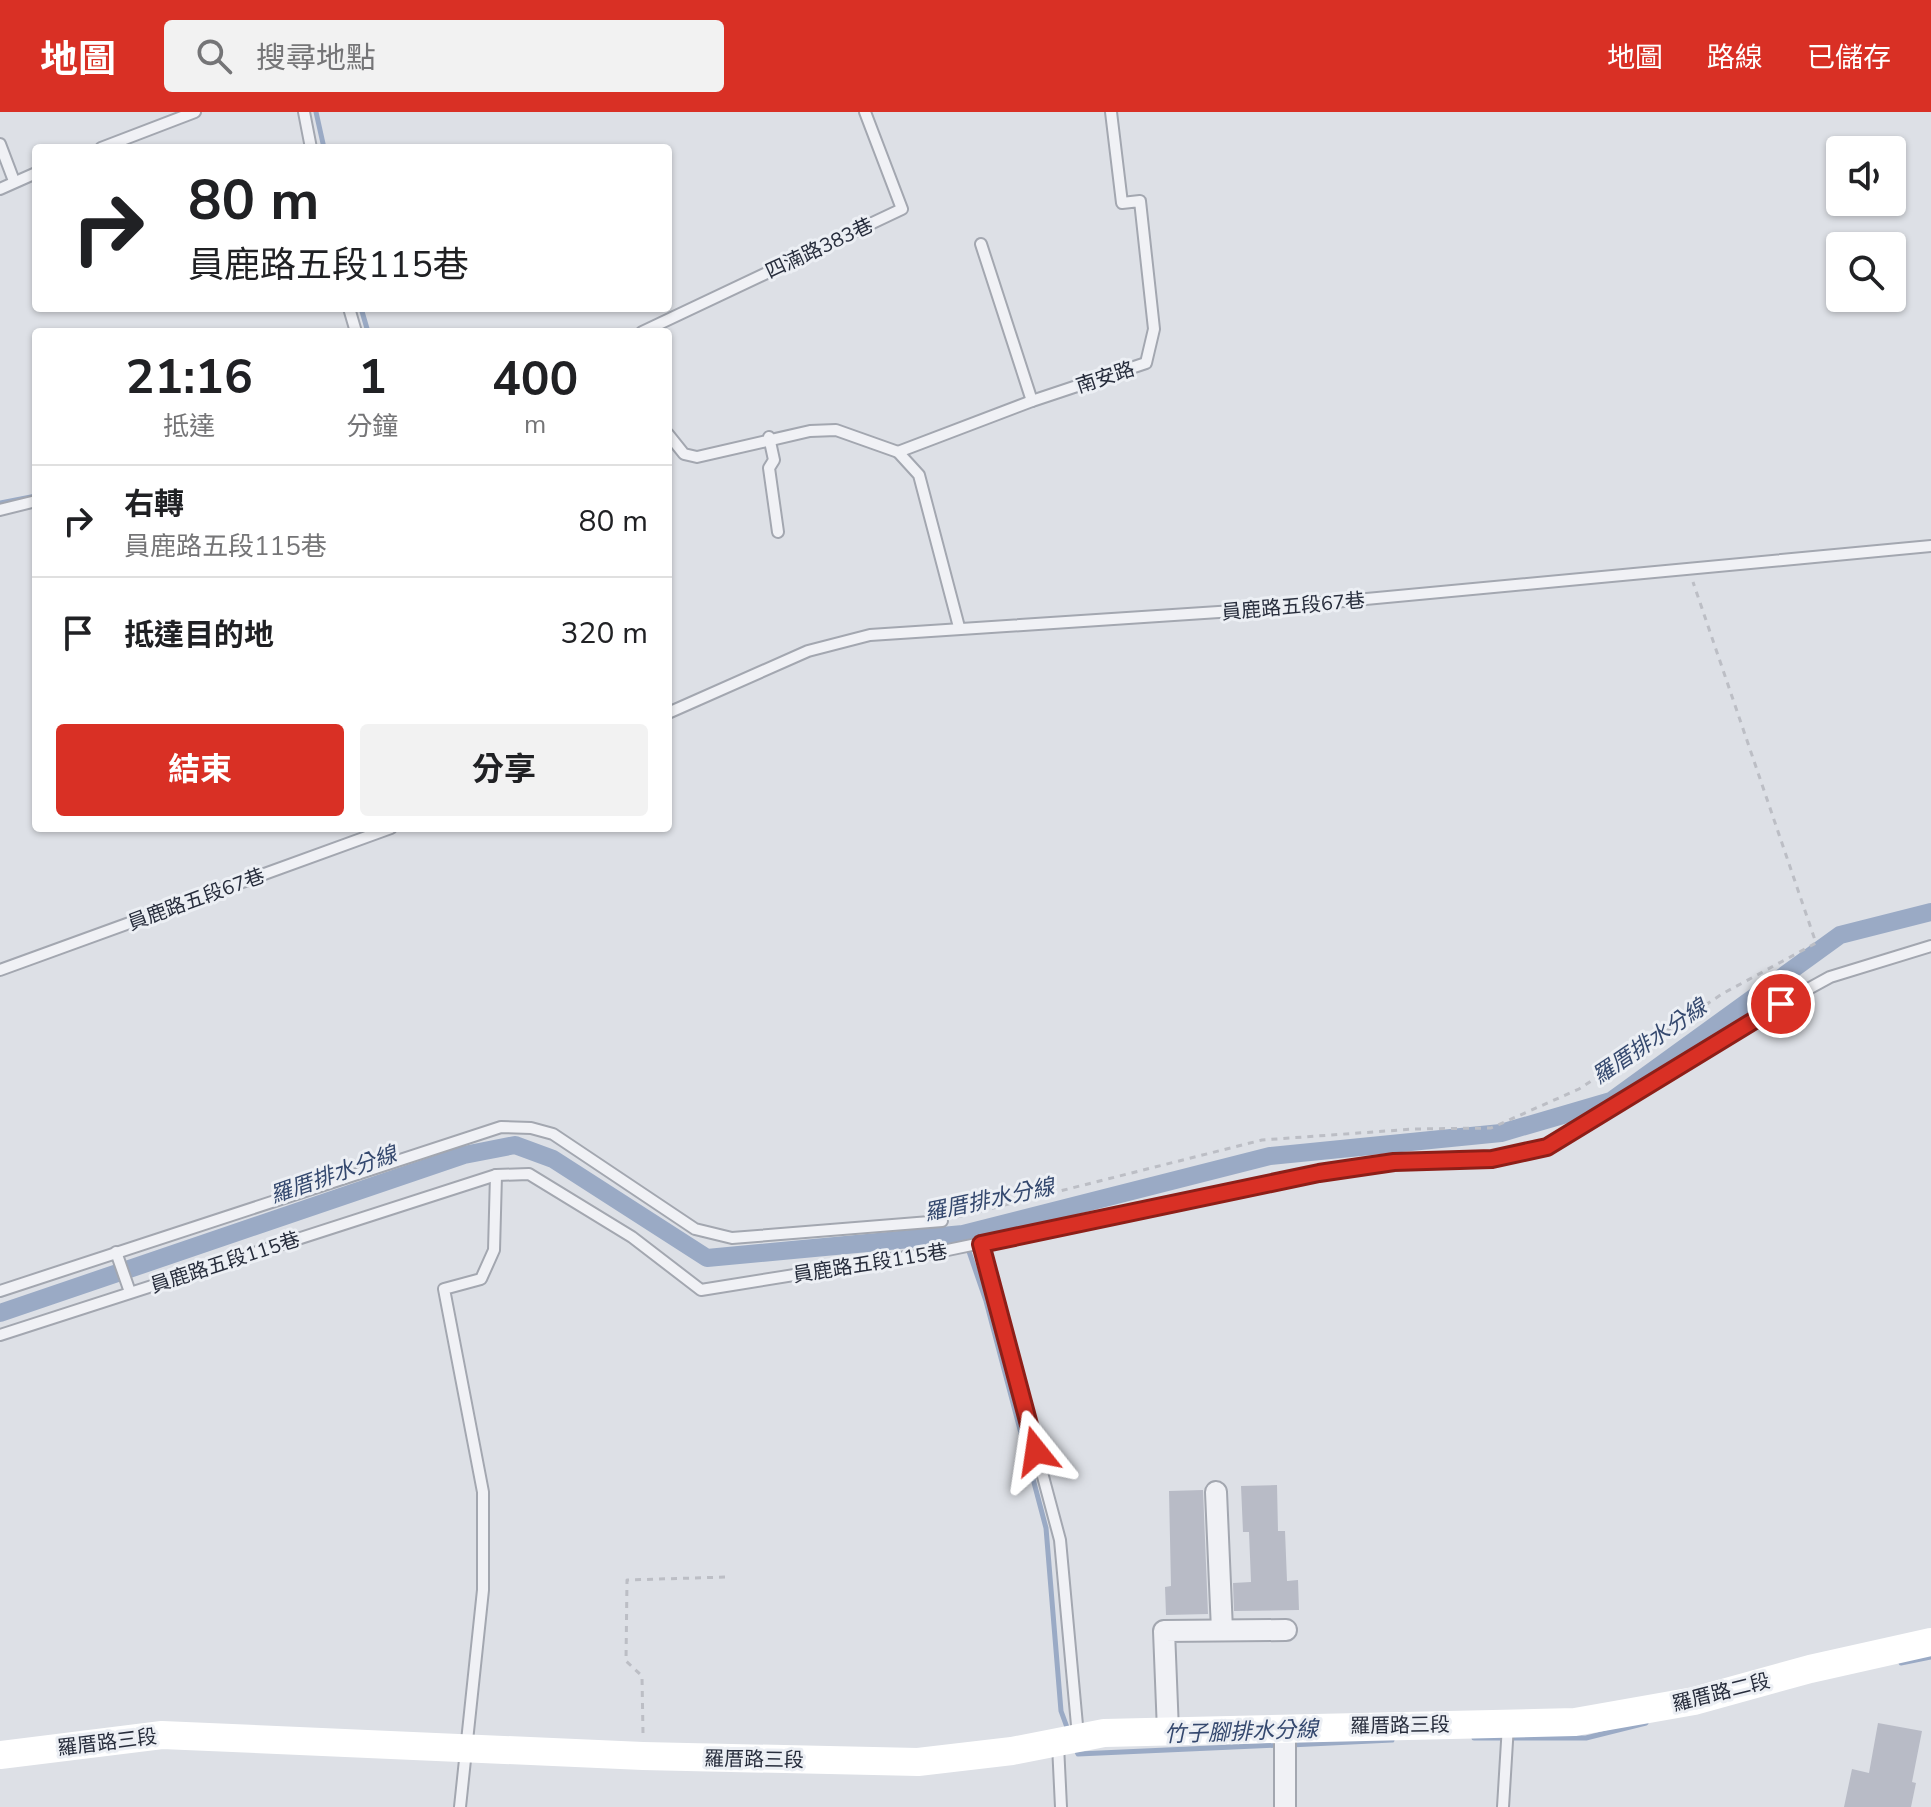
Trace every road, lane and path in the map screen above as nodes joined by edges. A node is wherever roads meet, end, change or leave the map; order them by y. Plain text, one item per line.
1 (195, 112) edge
2 (304, 112) edge
3 (865, 112) edge
4 (1111, 112) edge
5 (0, 144) edge
6 (111, 144) edge
7 (310, 144) edge
8 (32, 174) edge
9 (14, 181) junction
10 (0, 189) edge
11 (981, 244) dead end
12 (650, 328) edge
13 (1032, 401) junction
14 (769, 437) junction
15 (672, 439) edge
16 (898, 452) junction
17 (32, 502) edge
18 (0, 510) edge
19 (778, 532) dead end
20 (1931, 546) edge
21 (1689, 571) junction
22 (959, 627) junction
23 (672, 711) edge
24 (380, 832) edge
25 (1931, 946) edge
26 (0, 970) edge
27 (496, 1175) junction
28 (942, 1221) joint
29 (981, 1244) junction
30 (116, 1252) junction
31 (0, 1291) edge
32 (130, 1292) junction
33 (0, 1335) edge
34 (1216, 1492) dead end
35 (728, 1577) dead end
36 (1222, 1630) junction
37 (1286, 1630) dead end
38 (1931, 1642) edge
39 (1508, 1723) junction
40 (1285, 1728) junction
41 (1168, 1731) junction
42 (1069, 1740) junction
43 (468, 1749) junction
44 (0, 1755) edge
45 (643, 1756) junction
46 (460, 1807) edge
47 (1061, 1807) edge
48 (1285, 1807) edge
49 (1503, 1807) edge

1 - 6 lane
2 - 7 lane
3 - 12 lane, 四湳路383巷
4 - 13 lane, 南安路
5 - 9 lane
8 - 9 lane
9 - 10 lane
11 - 13 lane
13 - 16 lane, 南安路
14 - 15 lane
14 - 16 lane
14 - 19 lane
16 - 22 lane
17 - 18 lane
20 - 21 lane, 員鹿路五段67巷
21 - 22 lane, 員鹿路五段67巷
21 - 28 path
22 - 23 lane, 員鹿路五段67巷
24 - 26 lane, 員鹿路五段67巷
25 - 29 lane, 員鹿路五段115巷
27 - 29 lane, 員鹿路五段115巷
27 - 32 lane, 員鹿路五段115巷
27 - 43 lane
28 - 30 lane, 員鹿路五段115巷
29 - 42 lane
30 - 31 lane, 員鹿路五段115巷
30 - 32 lane
32 - 33 lane, 員鹿路五段115巷
34 - 36 street
35 - 45 path
36 - 37 street
36 - 41 street
38 - 39 street, 羅厝路二段
39 - 40 street, 羅厝路三段
39 - 49 lane
40 - 41 street, 羅厝路三段
40 - 48 street
41 - 42 street, 羅厝路三段
42 - 45 street, 羅厝路三段
42 - 47 lane
43 - 44 street, 羅厝路三段
43 - 45 street, 羅厝路三段
43 - 46 lane

